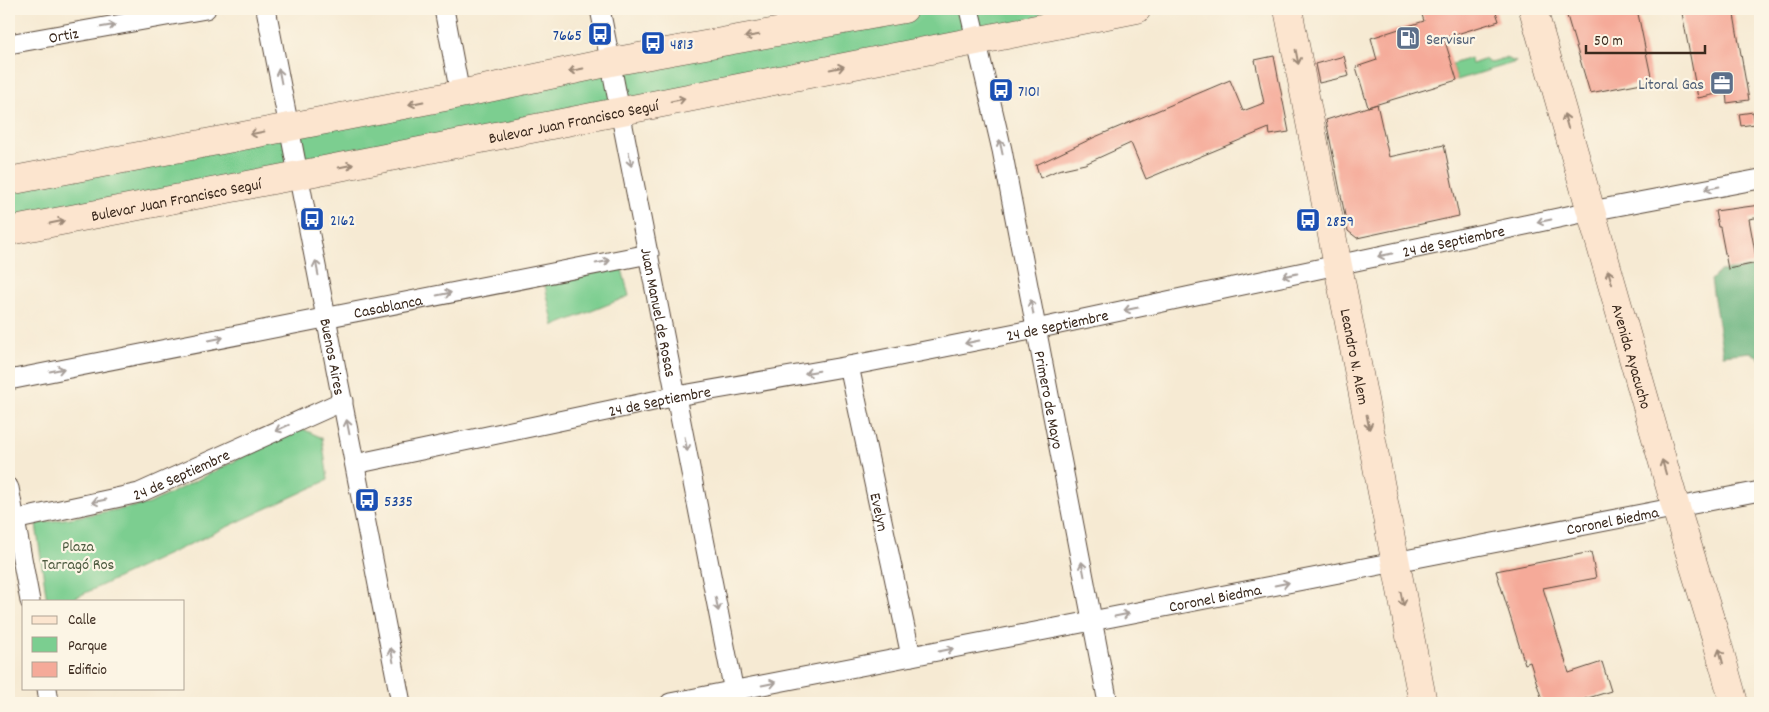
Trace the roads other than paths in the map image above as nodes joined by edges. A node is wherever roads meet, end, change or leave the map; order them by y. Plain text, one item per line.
1 (206, 9) edge
2 (266, 9) edge
3 (444, 9) edge
4 (600, 9) edge
5 (904, 9) edge
6 (969, 9) edge
7 (1137, 9) edge
8 (1288, 9) edge
9 (1533, 9) edge
10 (786, 19) edge
11 (977, 41) junction
12 (9, 44) edge
13 (611, 62) junction
14 (460, 94) junction
15 (620, 111) junction
16 (289, 127) junction
17 (299, 175) junction
18 (1760, 179) edge
19 (9, 181) edge
20 (1591, 211) junction
21 (9, 231) edge
22 (648, 254) junction
23 (1338, 265) junction
24 (326, 317) junction
25 (1036, 329) junction
26 (849, 366) junction
27 (9, 380) edge
28 (677, 396) junction
29 (343, 401) junction
30 (355, 464) junction
31 (9, 488) edge
32 (1760, 491) edge
33 (1676, 508) junction
34 (12, 520) edge
35 (1395, 562) junction
36 (30, 600) edge
37 (1093, 621) junction
38 (911, 656) junction
39 (47, 690) edge
40 (735, 697) edge
41 (50, 703) edge
42 (401, 703) edge
43 (670, 703) edge
44 (1108, 703) edge
45 (1423, 703) edge
46 (1734, 703) edge

12 -> 1 street, Ortiz
16 -> 2 street, Buenos Aires
3 - 14 street
4 - 13 street, Juan Manuel de Rosas
5 - 10 main road
6 - 11 street, Primero de Mayo
7 - 11 main road, Bulevar Juan Francisco Seguí
8 -> 23 main road, Leandro N. Alem
20 -> 9 main road, Avenida Ayacucho
10 -> 13 main road
15 -> 11 main road, Bulevar Juan Francisco Seguí
25 -> 11 street, Primero de Mayo
13 -> 14 main road
13 - 15 street, Juan Manuel de Rosas
14 -> 16 main road
17 -> 15 main road, Bulevar Juan Francisco Seguí
15 -> 22 street, Juan Manuel de Rosas
16 - 17 street, Buenos Aires
16 -> 19 main road
21 -> 17 main road, Bulevar Juan Francisco Seguí
24 -> 17 street, Buenos Aires
18 -> 20 street, 24 de Septiembre
20 -> 23 street, 24 de Septiembre
33 -> 20 main road, Avenida Ayacucho
24 -> 22 street, Casablanca
22 - 28 street, Juan Manuel de Rosas
23 -> 25 street, 24 de Septiembre
23 -> 35 main road, Leandro N. Alem
27 -> 24 street, Casablanca
24 - 29 street, Buenos Aires
25 -> 26 street, 24 de Septiembre
37 -> 25 street, Primero de Mayo
26 -> 28 street, 24 de Septiembre
26 - 38 street, Evelyn
28 - 30 street, 24 de Septiembre
28 -> 40 street, Juan Manuel de Rosas
30 -> 29 street, Buenos Aires
29 -> 34 street, 24 de Septiembre
42 -> 30 street, Buenos Aires
31 - 34 street
32 - 33 street, Coronel Biedma
33 - 35 street, Coronel Biedma
46 -> 33 main road, Avenida Ayacucho
34 - 36 street
37 -> 35 street, Coronel Biedma
35 -> 45 main road, Leandro N. Alem
38 -> 37 street, Coronel Biedma
37 - 44 street, Primero de Mayo
40 -> 38 street, Coronel Biedma
39 - 41 street
40 - 43 street, Coronel Biedma

